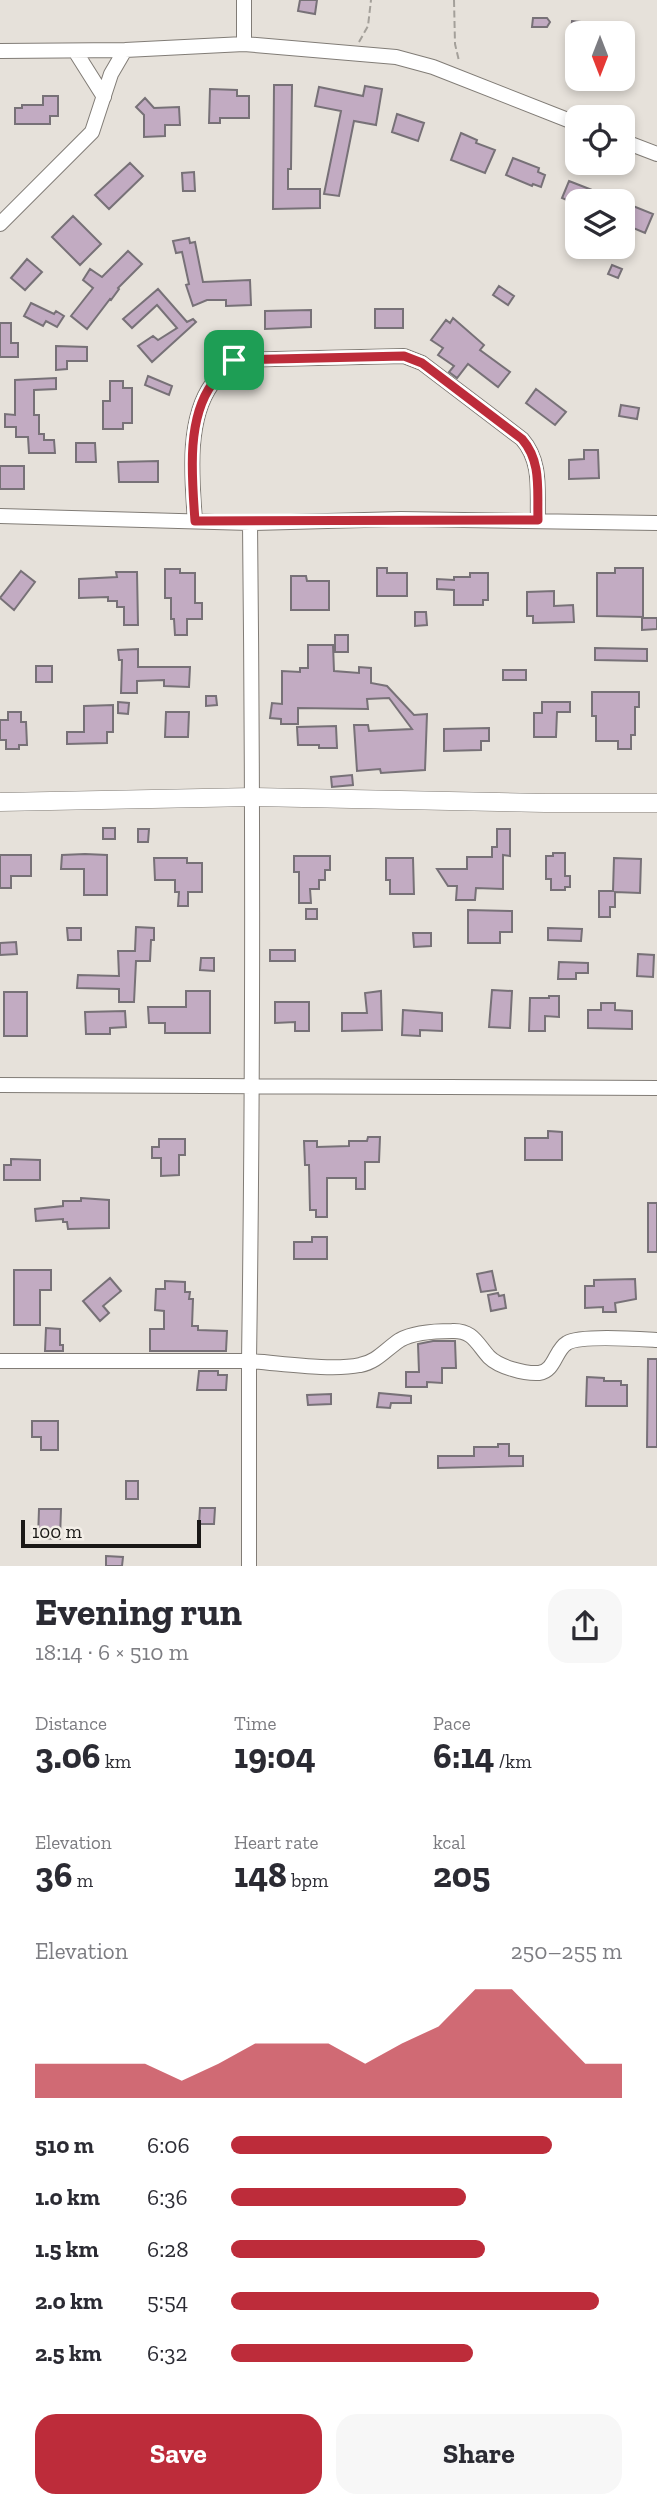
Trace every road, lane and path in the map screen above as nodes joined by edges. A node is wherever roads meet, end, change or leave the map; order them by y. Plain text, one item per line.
1 (244, 0) edge
2 (371, 0) edge
3 (454, 0) edge
4 (244, 44) junction
5 (125, 50) junction
6 (0, 51) edge
7 (75, 51) junction
8 (360, 53) junction
9 (464, 79) junction
10 (104, 97) junction
11 (565, 119) edge
12 (635, 146) edge
13 (657, 154) edge
14 (0, 224) edge
15 (0, 516) edge
16 (538, 520) junction
17 (195, 521) junction
18 (250, 523) junction
19 (657, 523) edge
20 (253, 797) junction
21 (0, 802) edge
22 (657, 803) edge
23 (0, 1085) edge
24 (253, 1086) junction
25 (657, 1088) edge
26 (657, 1340) edge
27 (0, 1361) edge
28 (249, 1361) junction
29 (249, 1566) edge

1 - 4 street
2 - 8 path
3 - 9 path
4 - 5 street
4 - 8 street
5 - 7 street
5 - 10 street
6 - 7 street
7 - 10 street
8 - 9 street
9 - 11 street
10 - 14 street
12 - 13 street
15 - 17 street
16 - 17 street
16 - 18 street
16 - 19 street
17 - 18 street
18 - 20 street
20 - 21 street
20 - 22 street
20 - 24 street
23 - 24 street
24 - 25 street
24 - 28 street
26 - 28 street
27 - 28 street
28 - 29 street

